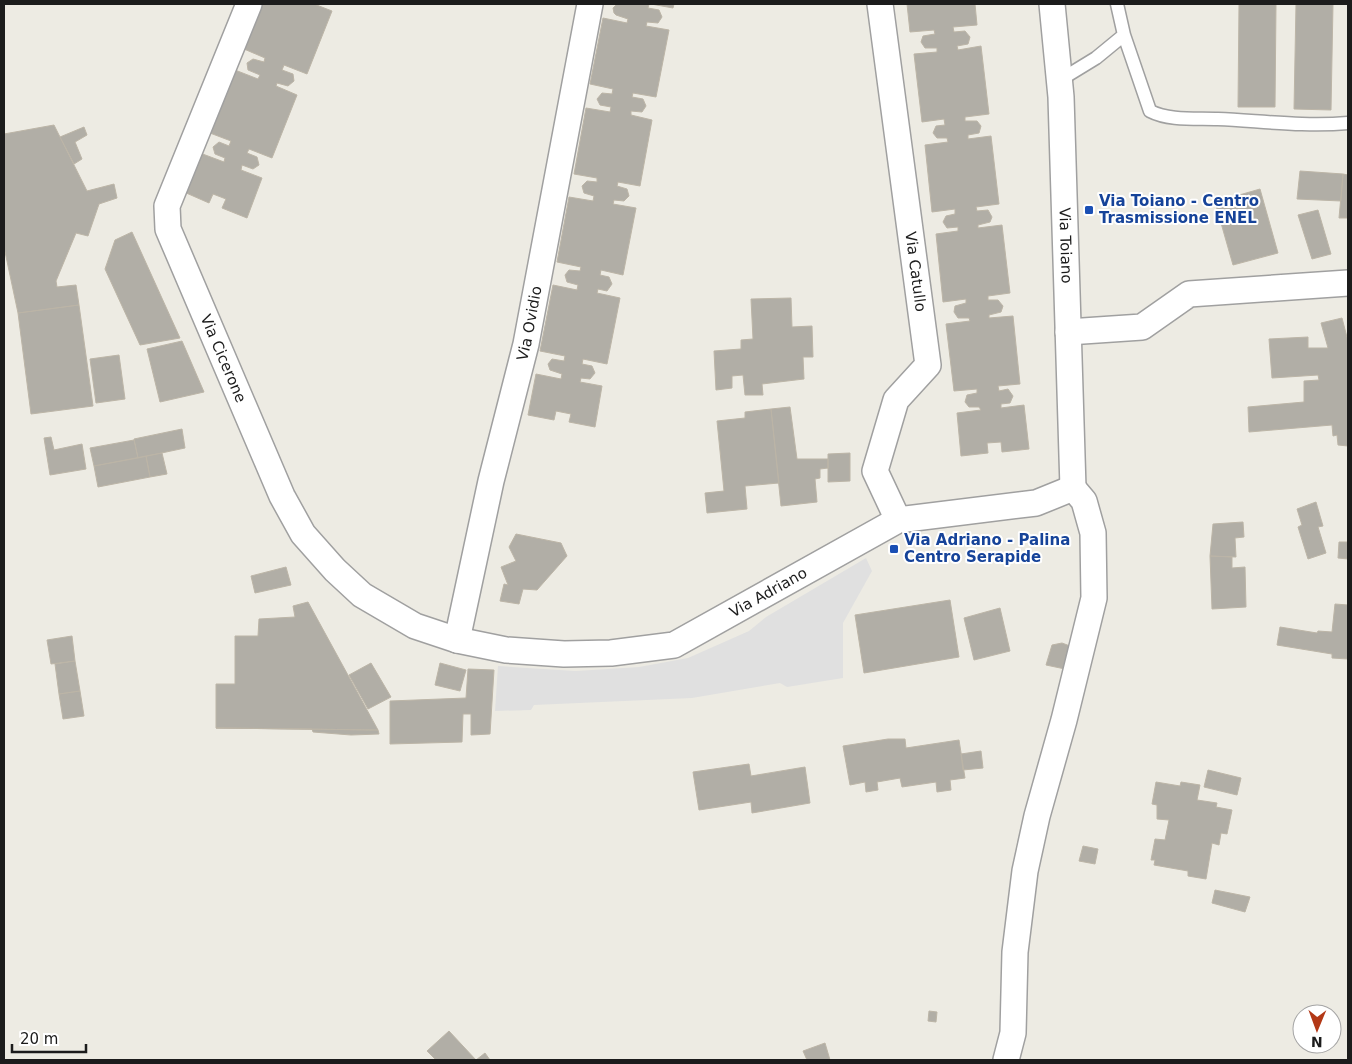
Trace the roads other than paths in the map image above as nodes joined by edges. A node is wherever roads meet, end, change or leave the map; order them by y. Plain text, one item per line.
1 (249, 4) edge
2 (590, 4) edge
3 (880, 4) edge
4 (1052, 4) edge
5 (1117, 4) edge
6 (1124, 34) junction
7 (1060, 80) junction
8 (1348, 123) edge
9 (1348, 283) edge
10 (1068, 332) junction
11 (1073, 488) junction
12 (898, 520) junction
13 (457, 640) junction
14 (1006, 1060) edge

1 - 13 street, Via Cicerone
2 - 13 street, Via Ovidio
3 - 12 street, Via Catullo
4 - 7 street, Via Toiano
5 - 6 lane
6 - 7 lane
6 - 8 lane
7 - 10 street, Via Toiano
9 - 10 street
10 - 11 street, Via Toiano
11 - 12 street, Via Adriano
11 - 14 street
12 - 13 street, Via Adriano

